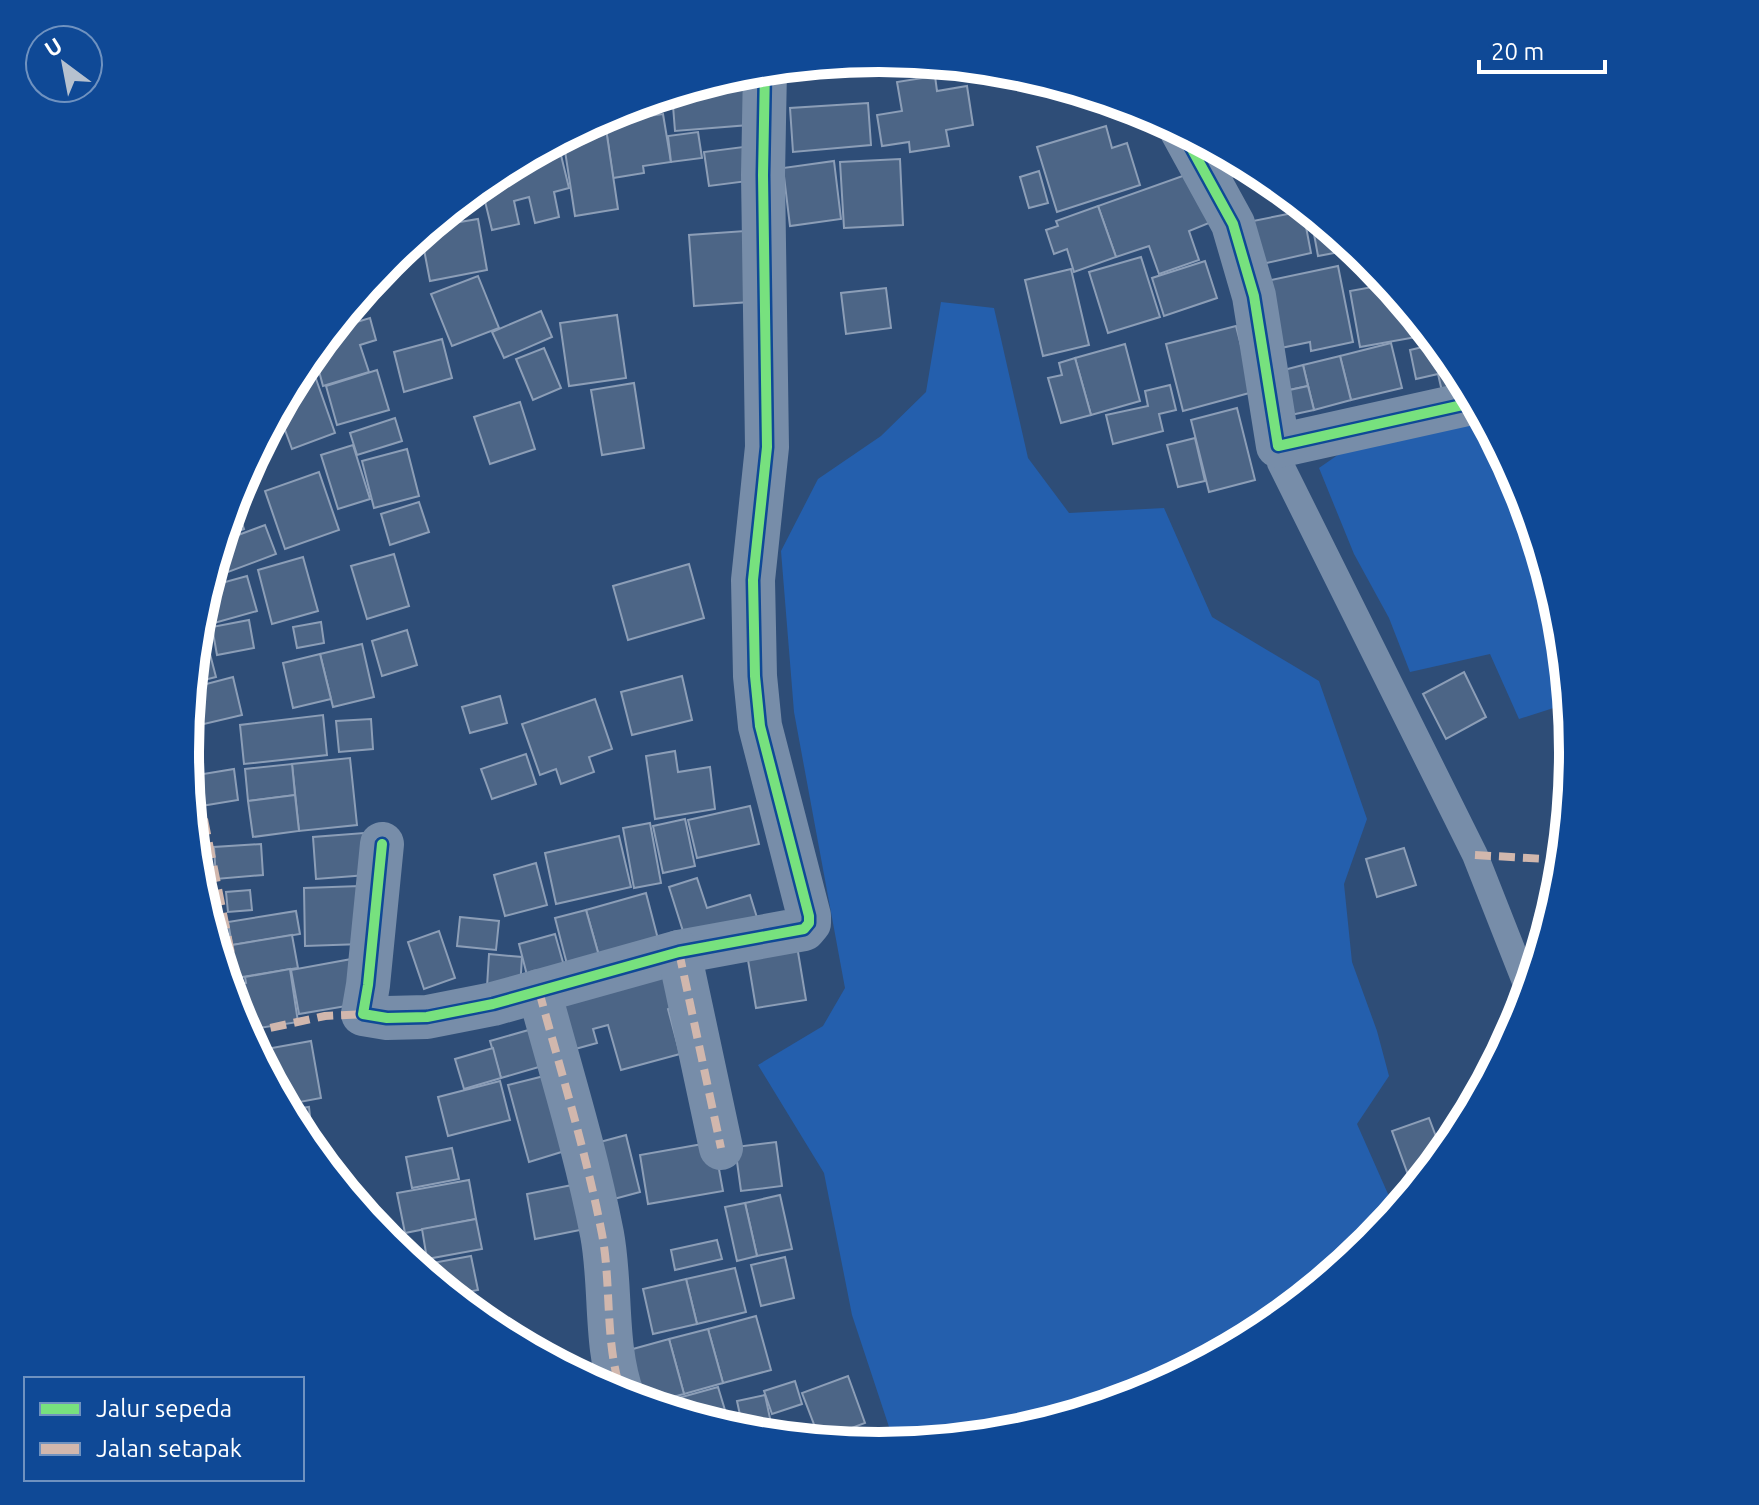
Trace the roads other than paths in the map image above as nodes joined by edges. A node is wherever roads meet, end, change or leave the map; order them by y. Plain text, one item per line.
1 (765, 82) edge
2 (1191, 148) edge
3 (1464, 405) edge
4 (1278, 446) junction
5 (382, 844) dead end
6 (679, 952) junction
7 (1522, 975) edge
8 (539, 991) junction
9 (721, 1148) dead end
10 (617, 1380) edge

1 - 6 street
2 - 4 street
3 - 4 street
4 - 7 lane
5 - 8 street
6 - 8 street
6 - 9 street
8 - 10 street

